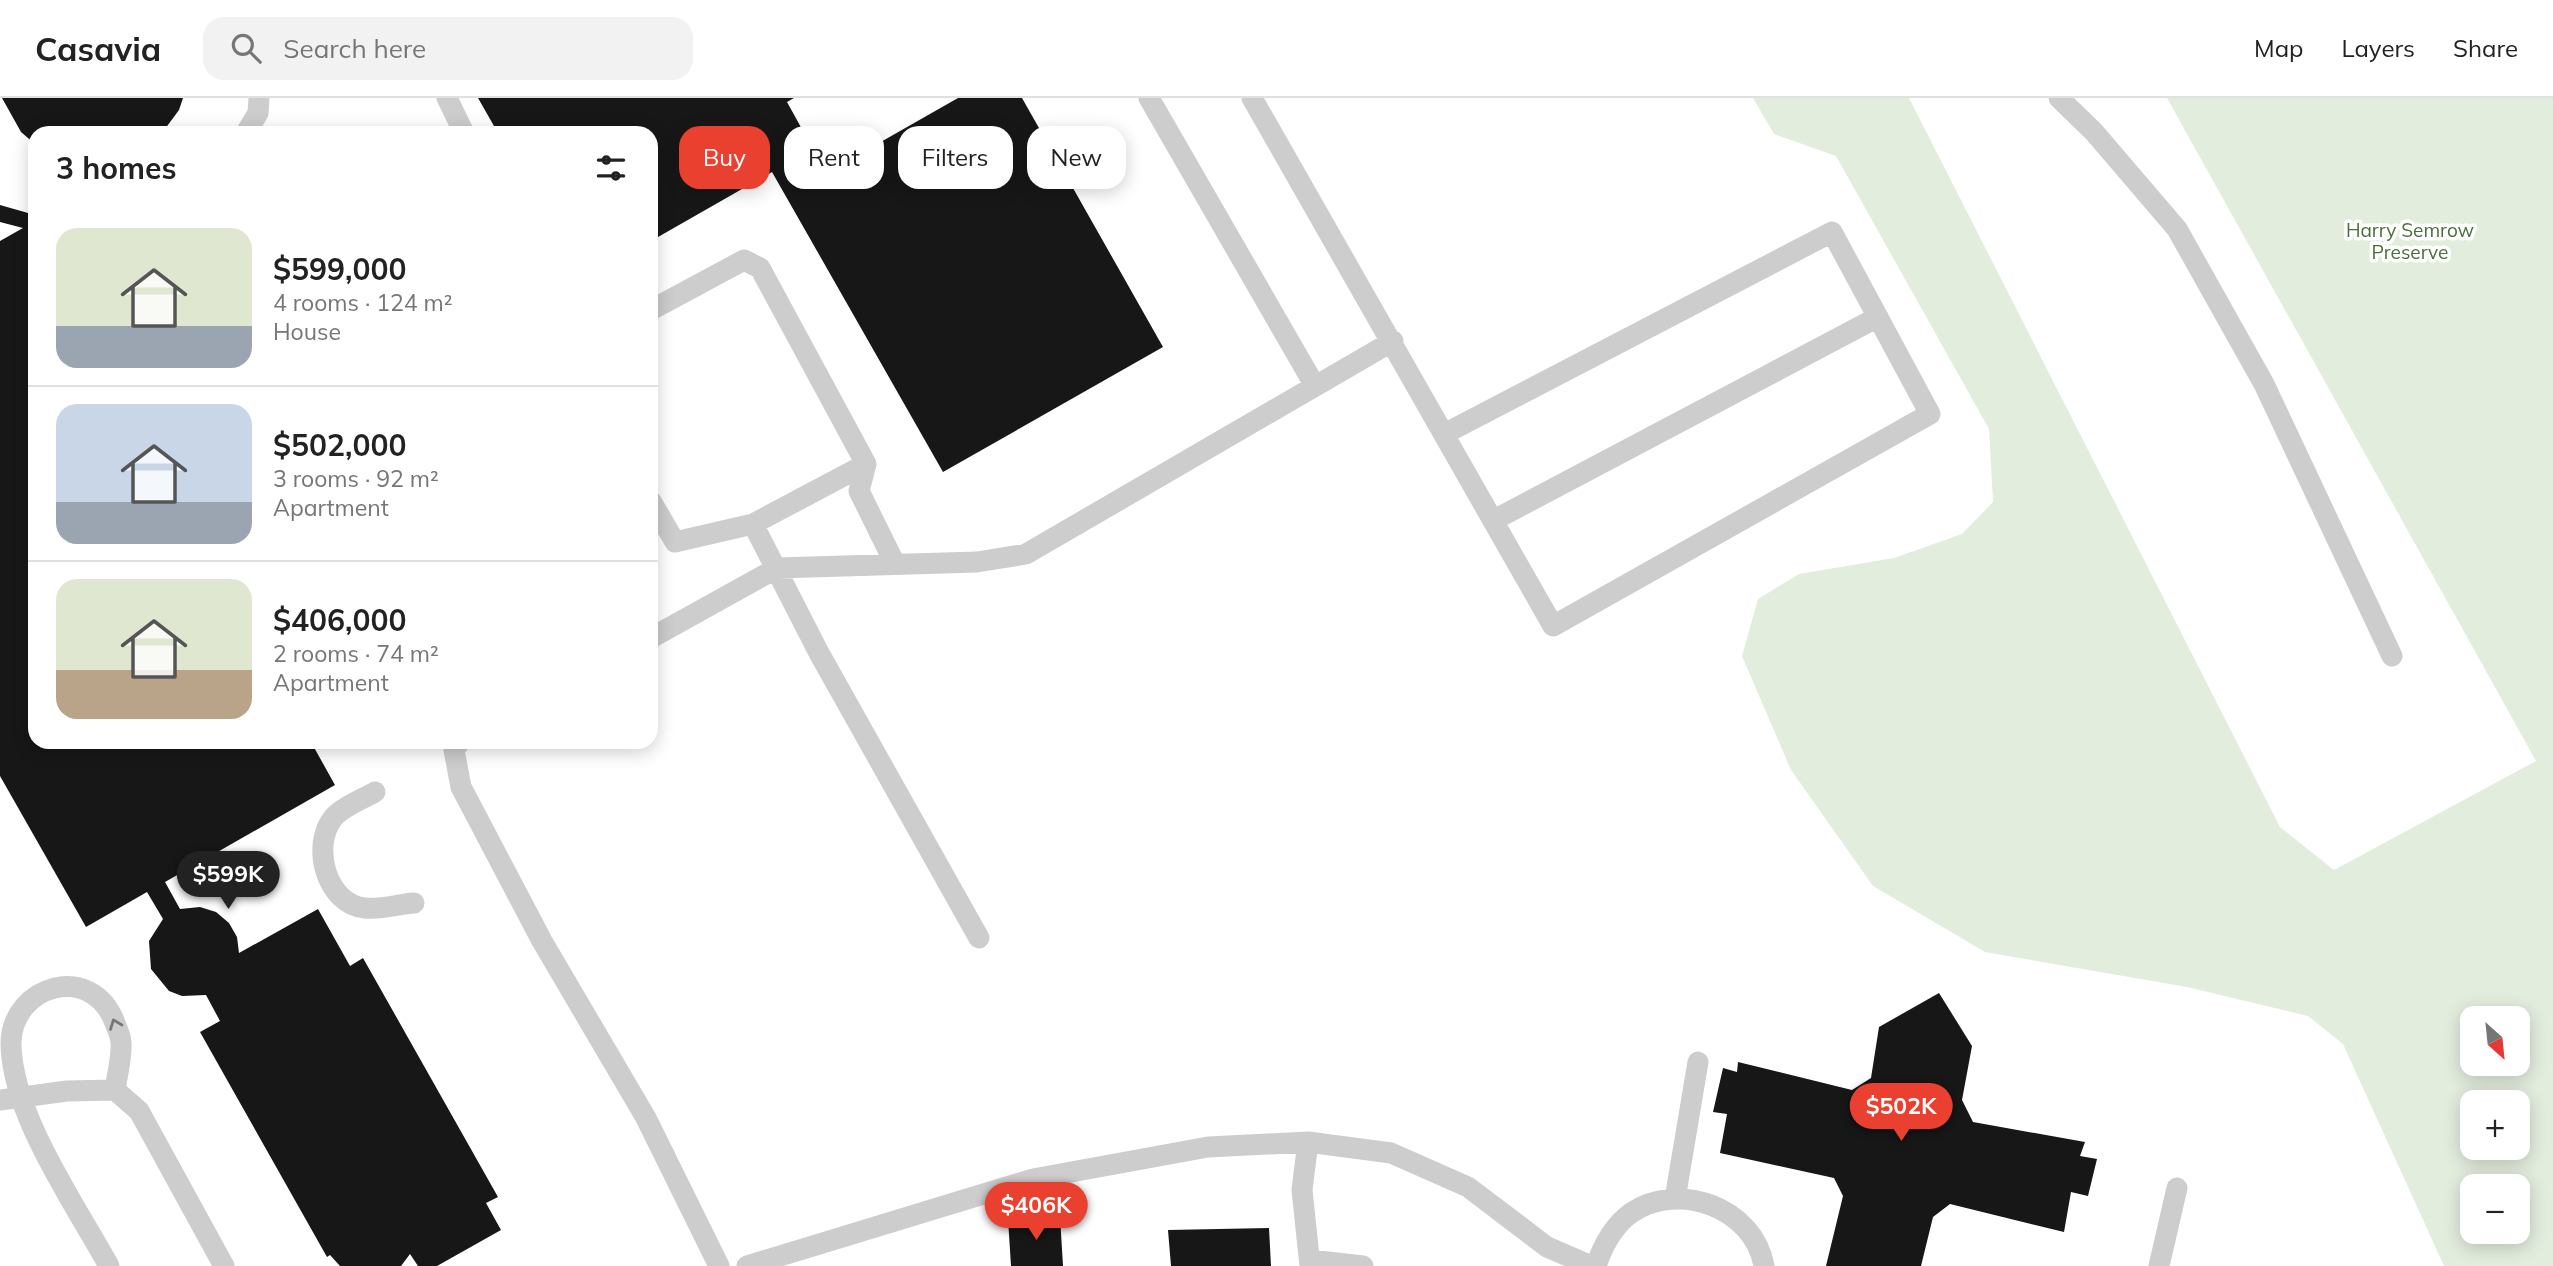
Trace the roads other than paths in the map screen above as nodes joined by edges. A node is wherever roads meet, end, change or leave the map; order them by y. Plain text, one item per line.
1 (259, 98) edge
2 (447, 98) edge
3 (1149, 98) edge
4 (1252, 98) edge
5 (2059, 98) edge
6 (250, 126) edge
7 (461, 126) edge
8 (658, 306) edge
9 (1878, 317) junction
10 (1393, 341) junction
11 (1315, 386) junction
12 (1446, 433) junction
13 (866, 464) junction
14 (658, 513) edge
15 (1494, 520) junction
16 (753, 524) junction
17 (895, 564) junction
18 (777, 568) junction
19 (658, 634) edge
20 (2392, 656) dead end
21 (455, 749) edge
22 (375, 792) dead end
23 (414, 903) dead end
24 (979, 938) dead end
25 (1699, 1062) dead end
26 (115, 1090) junction
27 (10, 1097) edge
28 (1308, 1142) junction
29 (2177, 1188) dead end
30 (1675, 1199) junction
31 (1310, 1263) edge
32 (109, 1266) edge
33 (225, 1266) edge
34 (719, 1266) edge
35 (747, 1266) edge
36 (1363, 1266) edge
37 (1593, 1266) edge
38 (1764, 1266) edge
39 (2159, 1266) edge

1 - 6 lane
2 - 7 lane
3 - 11 lane
4 - 10 lane
5 - 20 lane
8 - 13 lane
9 - 12 lane
9 - 15 lane
9 - 15 lane
10 - 11 lane
10 - 12 lane
11 - 17 lane
12 - 15 lane
13 - 16 lane
13 - 17 lane
14 - 16 lane
16 - 18 lane
17 - 18 lane
18 - 19 lane
18 - 24 lane
21 - 34 lane
22 - 23 lane
25 - 30 lane
26 - 27 lane
26 -> 27 lane
26 - 33 lane
27 - 32 lane
28 - 31 lane
28 - 35 lane
28 - 37 lane
29 - 39 lane
30 - 37 lane
30 - 38 lane
31 - 36 lane

